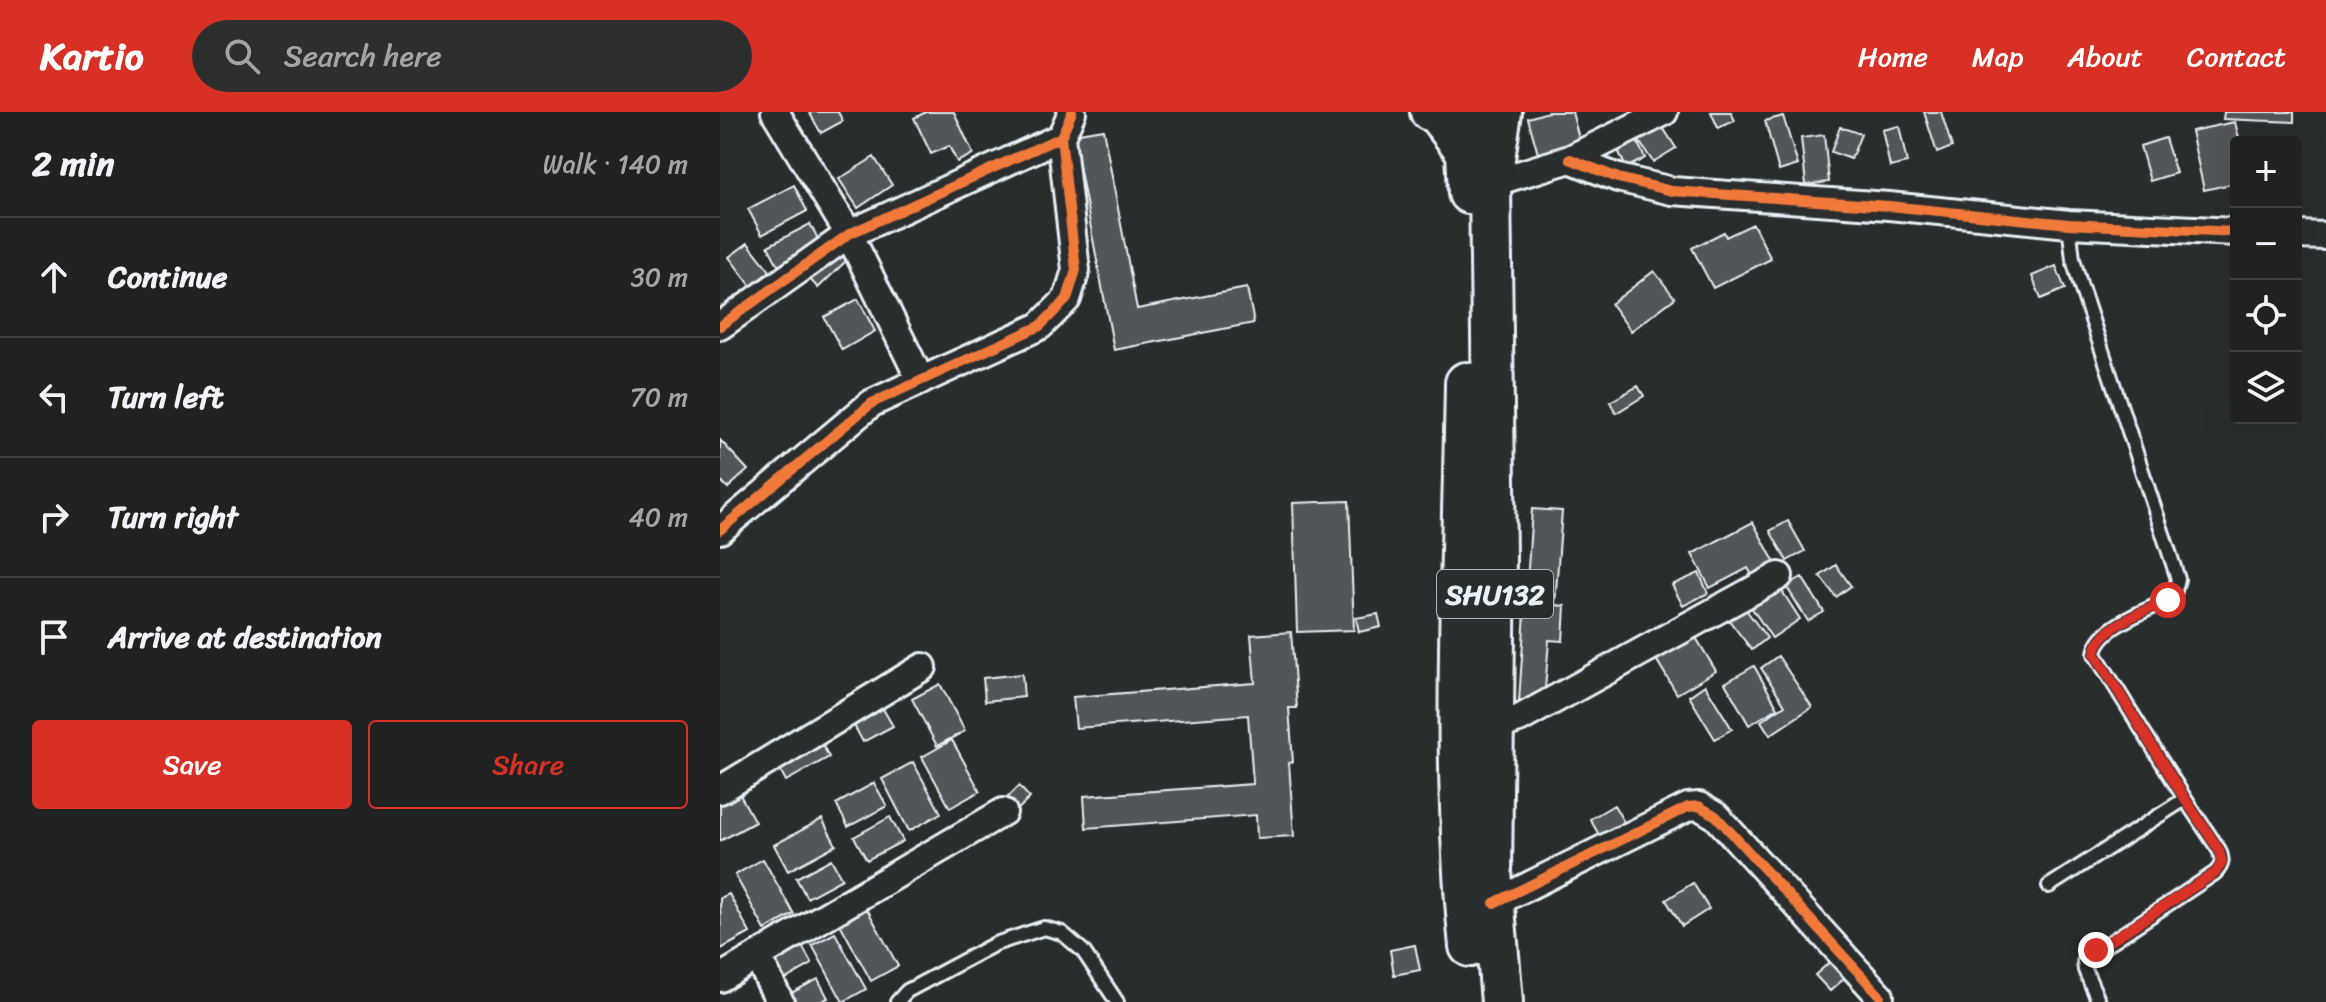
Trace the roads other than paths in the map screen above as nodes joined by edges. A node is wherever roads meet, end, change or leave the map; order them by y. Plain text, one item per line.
1 (775, 112) edge
2 (1072, 112) edge
3 (1429, 112) edge
4 (1465, 112) edge
5 (1501, 112) edge
6 (1664, 112) edge
7 (1061, 137) junction
8 (1570, 159) junction
9 (1474, 181) junction
10 (2069, 224) junction
11 (2230, 232) edge
12 (849, 234) junction
13 (2302, 235) edge
14 (2326, 236) edge
15 (720, 326) edge
16 (921, 381) junction
17 (720, 530) edge
18 (1779, 576) dead end
19 (923, 667) dead end
20 (1476, 729) junction
21 (720, 790) edge
22 (2185, 799) junction
23 (1003, 812) dead end
24 (2049, 886) dead end
25 (1494, 903) junction
26 (757, 956) junction
27 (720, 978) edge
28 (1880, 996) dead end
29 (780, 1002) edge
30 (897, 1002) edge
31 (1117, 1002) edge
32 (1476, 1002) edge
33 (1502, 1002) edge
34 (2099, 1002) edge

1 - 12 street
2 - 7 street
3 - 9 street
4 - 9 main road
5 - 9 main road, SHU132
6 - 8 street
7 - 12 street
7 - 16 street
8 - 9 street
8 - 10 street
9 - 20 main road, SHU132
10 - 11 street
10 - 22 lane
12 - 15 street
12 - 16 street
13 - 14 street
16 - 17 street
18 - 20 street
19 - 21 street
20 - 25 main road, SHU132
20 - 32 main road, SHU132
22 - 24 lane
22 - 34 lane
23 - 26 street
25 - 28 street
25 - 33 main road, SHU132
26 - 27 street
26 - 29 street
30 - 31 lane

